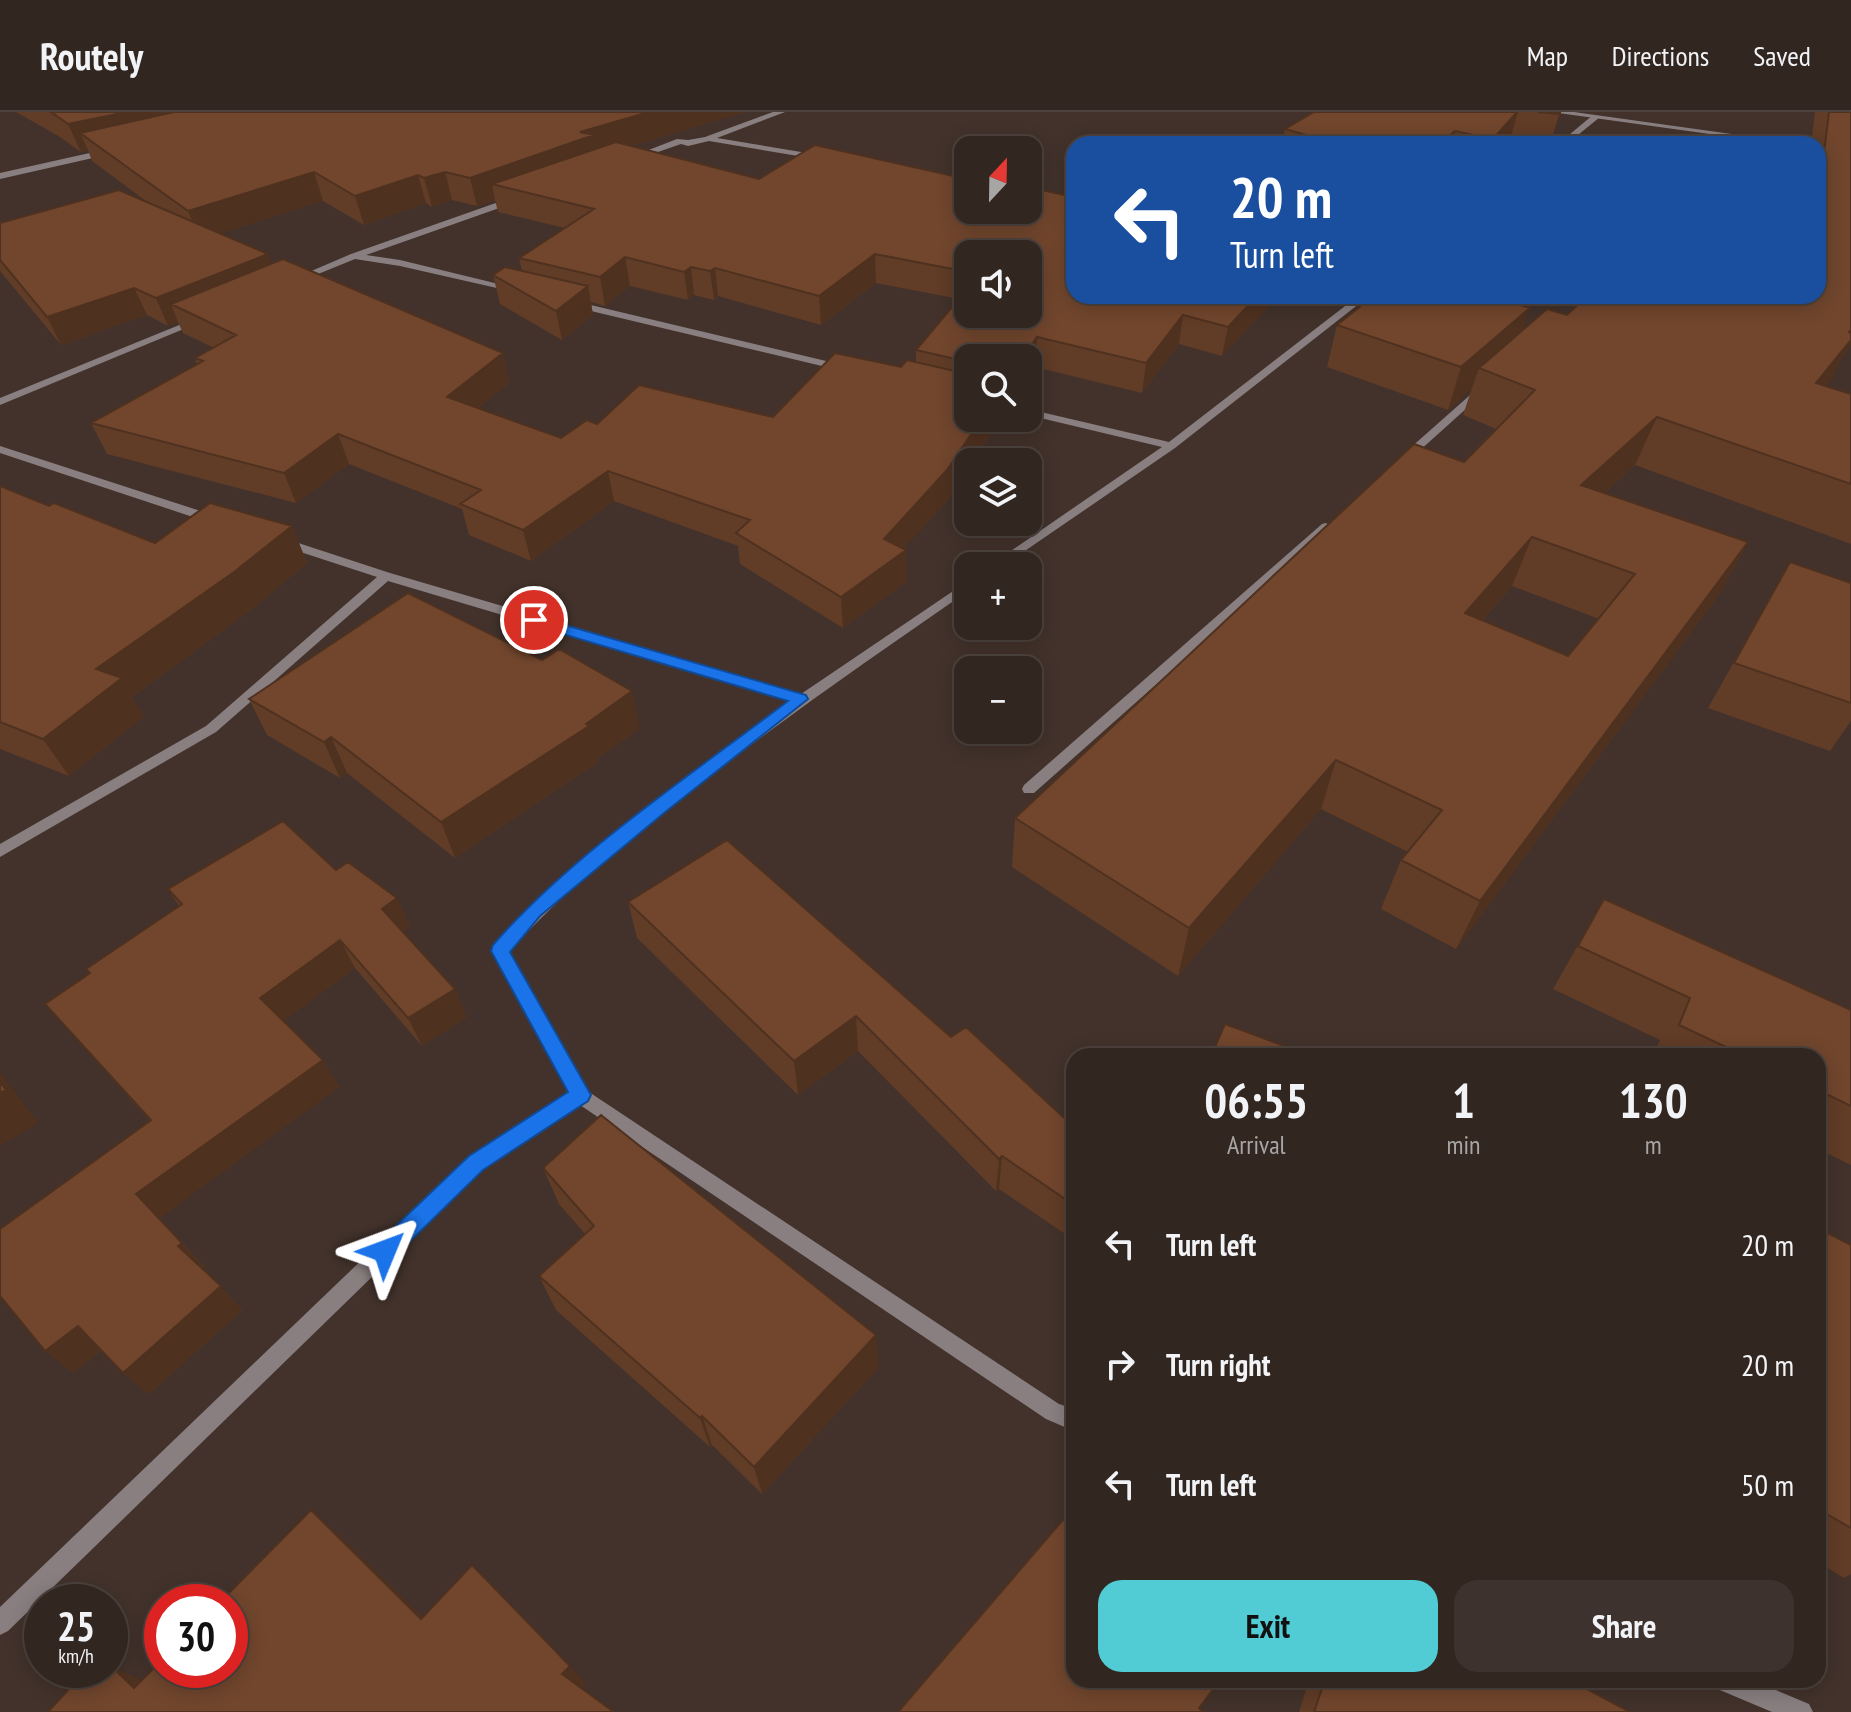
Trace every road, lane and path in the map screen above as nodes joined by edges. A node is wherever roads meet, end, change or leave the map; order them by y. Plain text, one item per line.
1 (781, 112) edge
2 (1555, 112) edge
3 (1596, 117) junction
4 (1572, 136) edge
5 (1723, 136) edge
6 (707, 139) junction
7 (122, 149) edge
8 (831, 161) edge
9 (616, 163) edge
10 (0, 176) edge
11 (529, 194) edge
12 (354, 256) junction
13 (282, 286) edge
14 (522, 292) edge
15 (568, 303) edge
16 (1354, 304) edge
17 (210, 316) edge
18 (860, 372) edge
19 (1493, 380) edge
20 (0, 402) edge
21 (1042, 415) edge
22 (1171, 446) junction
23 (0, 449) edge
24 (1398, 464) edge
25 (1339, 516) edge
26 (223, 523) edge
27 (267, 537) edge
28 (1016, 552) edge
29 (386, 576) junction
30 (954, 595) edge
31 (801, 699) junction
32 (1029, 789) dead end
33 (0, 851) edge
34 (580, 1095) junction
35 (1066, 1417) edge
36 (0, 1623) edge
37 (1741, 1688) edge
38 (1794, 1711) edge

1 - 6 street
2 - 3 street
3 - 4 street
3 - 5 street
6 - 8 street
6 - 9 street
7 - 10 street
11 - 12 street
12 - 13 street
12 - 14 street
15 - 18 street
16 - 22 street
17 - 20 street
19 - 24 street
21 - 22 street
22 - 28 street
23 - 26 street
25 - 32 street
27 - 29 street
29 - 31 street
29 - 33 street
30 - 31 street
31 - 34 street
34 - 35 street
34 - 36 street
37 - 38 street

